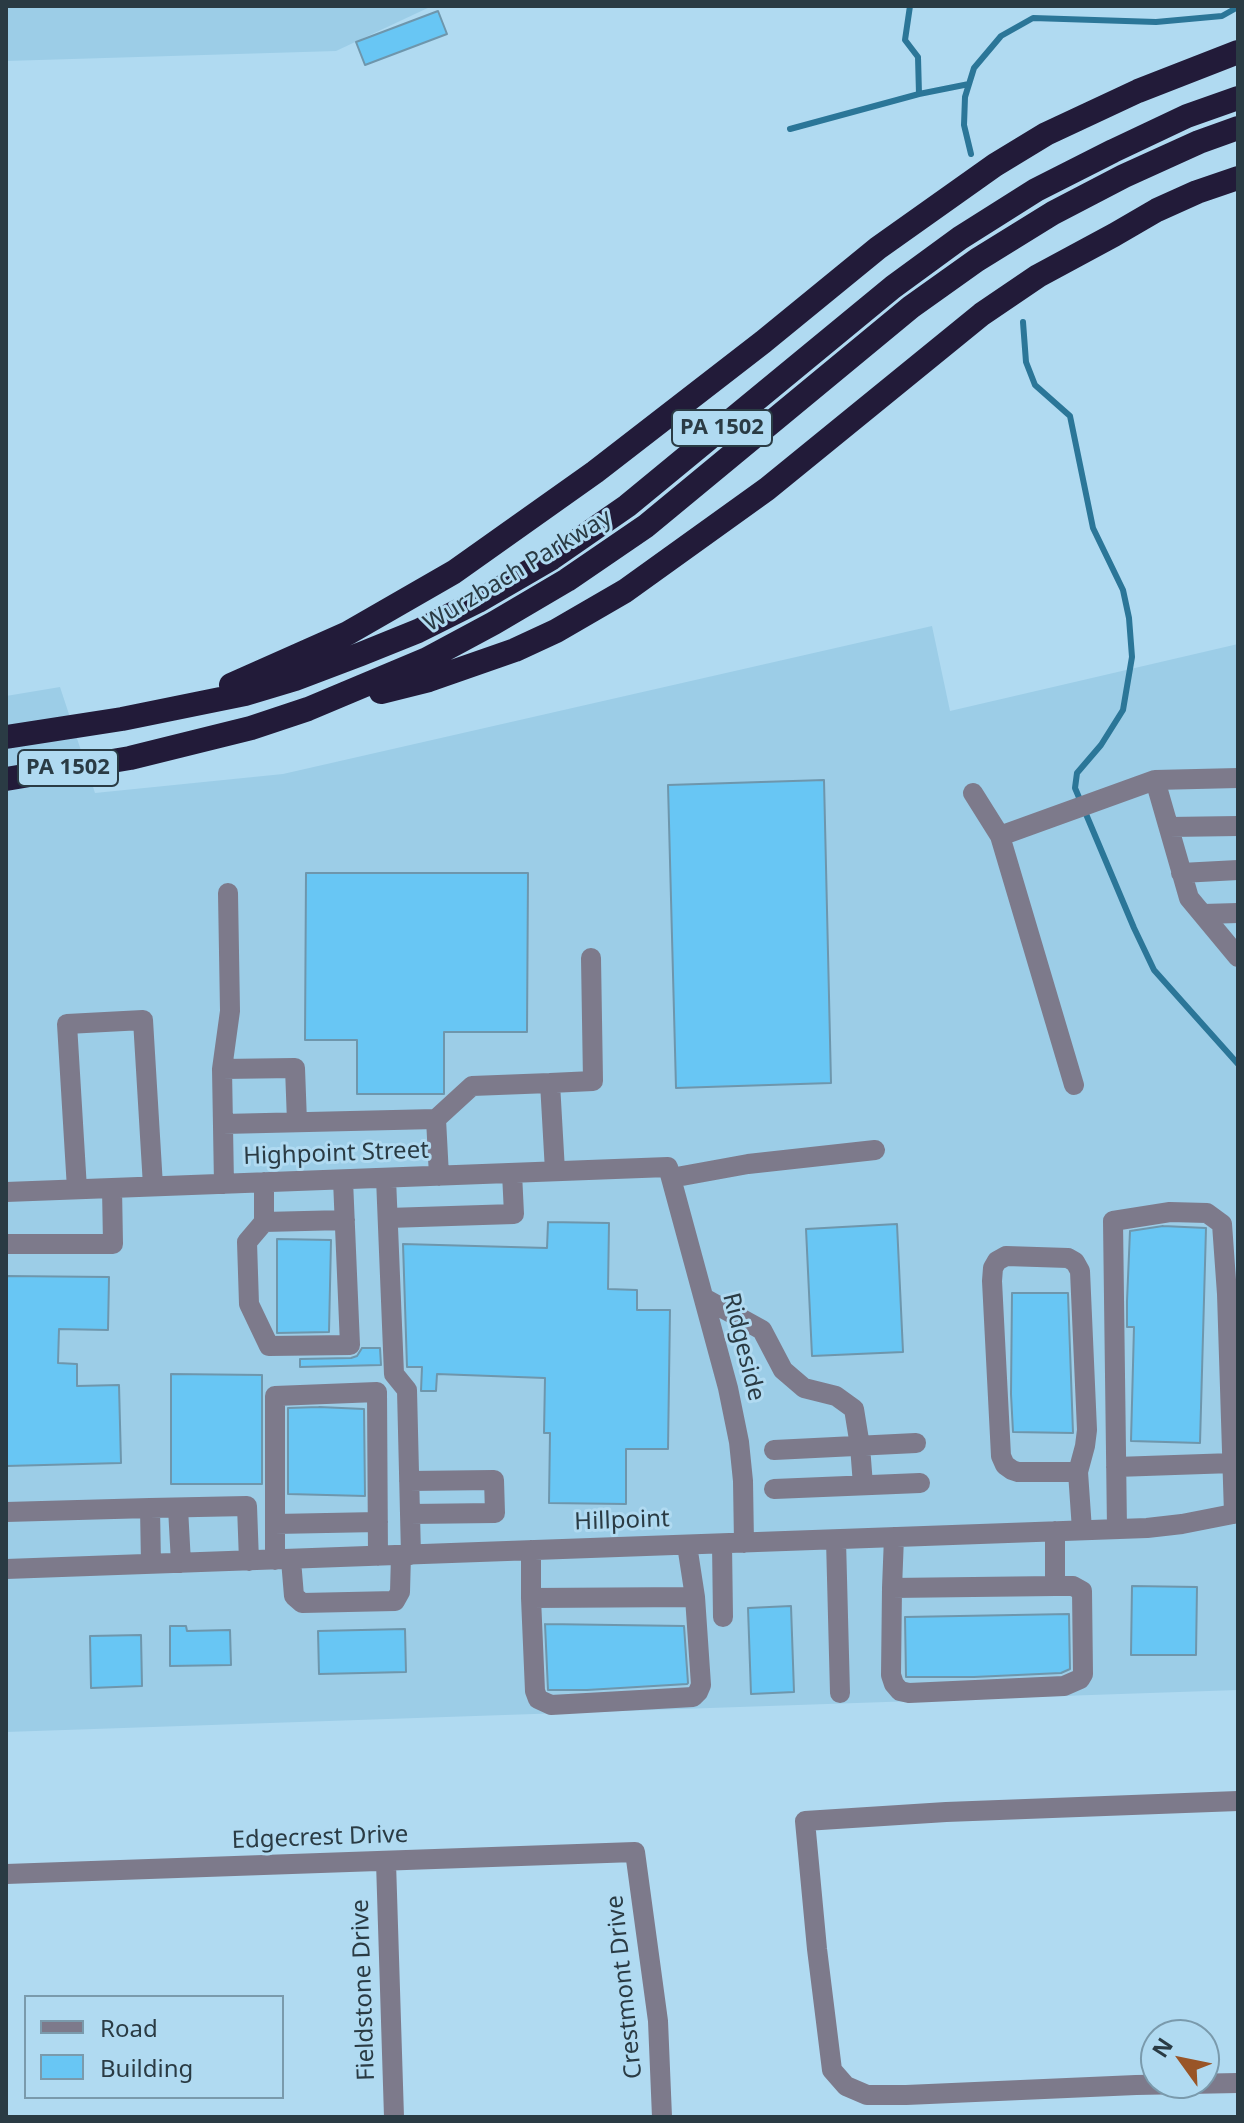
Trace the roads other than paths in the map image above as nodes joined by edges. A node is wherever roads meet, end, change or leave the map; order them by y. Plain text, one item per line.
1 (1238, 52) edge
2 (1238, 98) edge
3 (1238, 128) edge
4 (1238, 178) edge
5 (181, 707) junction
6 (308, 709) junction
7 (6, 737) edge
8 (1238, 778) edge
9 (6, 779) edge
10 (1155, 780) junction
11 (973, 793) dead end
12 (1238, 826) edge
13 (1169, 827) junction
14 (1000, 836) junction
15 (1238, 870) edge
16 (1181, 873) junction
17 (228, 893) dead end
18 (1238, 913) edge
19 (1203, 914) junction
20 (1236, 951) edge
21 (591, 958) dead end
22 (222, 1069) junction
23 (550, 1083) junction
24 (1074, 1085) dead end
25 (436, 1119) junction
26 (297, 1122) junction
27 (223, 1124) junction
28 (875, 1150) dead end
29 (555, 1171) junction
30 (669, 1172) junction
31 (512, 1173) junction
32 (439, 1176) junction
33 (386, 1178) junction
34 (343, 1180) junction
35 (264, 1182) junction
36 (224, 1184) junction
37 (153, 1186) junction
38 (112, 1188) junction
39 (77, 1189) junction
40 (6, 1192) edge
41 (388, 1218) junction
42 (345, 1220) junction
43 (264, 1222) junction
44 (6, 1244) edge
45 (704, 1298) junction
46 (916, 1443) dead end
47 (860, 1446) junction
48 (774, 1450) dead end
49 (1233, 1463) junction
50 (1116, 1467) junction
51 (1078, 1472) junction
52 (409, 1481) junction
53 (920, 1483) dead end
54 (863, 1485) junction
55 (774, 1489) dead end
56 (150, 1508) junction
57 (178, 1508) junction
58 (6, 1512) edge
59 (410, 1514) junction
60 (1236, 1514) edge
61 (378, 1522) junction
62 (275, 1524) junction
63 (1117, 1529) junction
64 (1082, 1530) junction
65 (1055, 1531) junction
66 (894, 1537) junction
67 (836, 1540) junction
68 (744, 1543) junction
69 (722, 1544) junction
70 (687, 1545) junction
71 (531, 1550) junction
72 (406, 1555) junction
73 (378, 1556) junction
74 (283, 1560) junction
75 (249, 1561) junction
76 (181, 1563) junction
77 (151, 1564) junction
78 (6, 1569) edge
79 (1055, 1586) junction
80 (892, 1588) junction
81 (695, 1597) junction
82 (531, 1598) junction
83 (723, 1617) dead end
84 (840, 1693) dead end
85 (1238, 1801) edge
86 (635, 1852) joint
87 (386, 1862) junction
88 (6, 1874) edge
89 (1238, 2083) edge
90 (394, 2117) edge
91 (662, 2117) edge

1 - 5 highway
2 - 5 highway, Wurzbach Parkway / PA 1502
3 - 6 highway, Wurzbach Parkway / PA 1502
4 - 6 highway
5 - 7 highway, Wurzbach Parkway / PA 1502
6 - 9 highway, Wurzbach Parkway / PA 1502
8 - 10 street
10 - 13 street
10 - 14 street
11 - 14 street
12 - 13 street
13 - 16 street
14 - 24 street
15 - 16 street
16 - 19 street
17 - 22 street
18 - 19 street
19 - 20 street
21 - 23 street
22 - 26 street
22 - 27 street
23 - 25 street
23 - 29 street
25 - 26 street
25 - 32 street
26 - 27 street
27 - 36 street
28 - 30 street, Highpoint Street
29 - 30 street, Highpoint Street
29 - 31 street, Highpoint Street
30 - 45 street, Ridgeside
31 - 32 street, Highpoint Street
31 - 41 street
32 - 33 street, Highpoint Street
33 - 34 street, Highpoint Street
33 - 41 street
34 - 35 street, Highpoint Street
34 - 42 street
35 - 36 street, Highpoint Street
35 - 43 street
36 - 37 street, Highpoint Street
37 - 38 street, Highpoint Street
37 - 39 street
38 - 39 street, Highpoint Street
38 - 44 street
39 - 40 street, Highpoint Street
41 - 52 street
42 - 43 street
42 - 43 street
45 - 47 street
45 - 68 street, Ridgeside
46 - 47 street
47 - 48 street
47 - 54 street
49 - 50 street
49 - 50 street
49 - 60 street
50 - 63 street
51 - 51 street
51 - 64 street
52 - 59 street
52 - 59 street
53 - 54 street
54 - 55 street
56 - 57 street
56 - 58 street
56 - 77 street
57 - 75 street
57 - 76 street
59 - 72 street
60 - 63 street, Hillpoint
61 - 62 street
61 - 62 street
61 - 73 street
62 - 74 street
63 - 64 street, Hillpoint
64 - 65 street, Hillpoint
65 - 66 street, Hillpoint
65 - 79 street
66 - 67 street, Hillpoint
66 - 80 street
67 - 68 street, Hillpoint
67 - 84 street
68 - 69 street, Hillpoint
69 - 70 street, Hillpoint
69 - 83 street
70 - 71 street, Hillpoint
70 - 81 street
71 - 72 street, Hillpoint
71 - 82 street
72 - 73 street, Hillpoint
72 - 74 street
73 - 74 street, Hillpoint
74 - 75 street, Hillpoint
75 - 76 street, Hillpoint
76 - 77 street, Hillpoint
77 - 78 street, Hillpoint
79 - 80 street
79 - 80 street
81 - 82 street
81 - 82 street
85 - 89 street
86 - 87 street, Edgecrest Drive
86 - 91 street, Crestmont Drive
87 - 88 street, Edgecrest Drive
87 - 90 street, Fieldstone Drive

